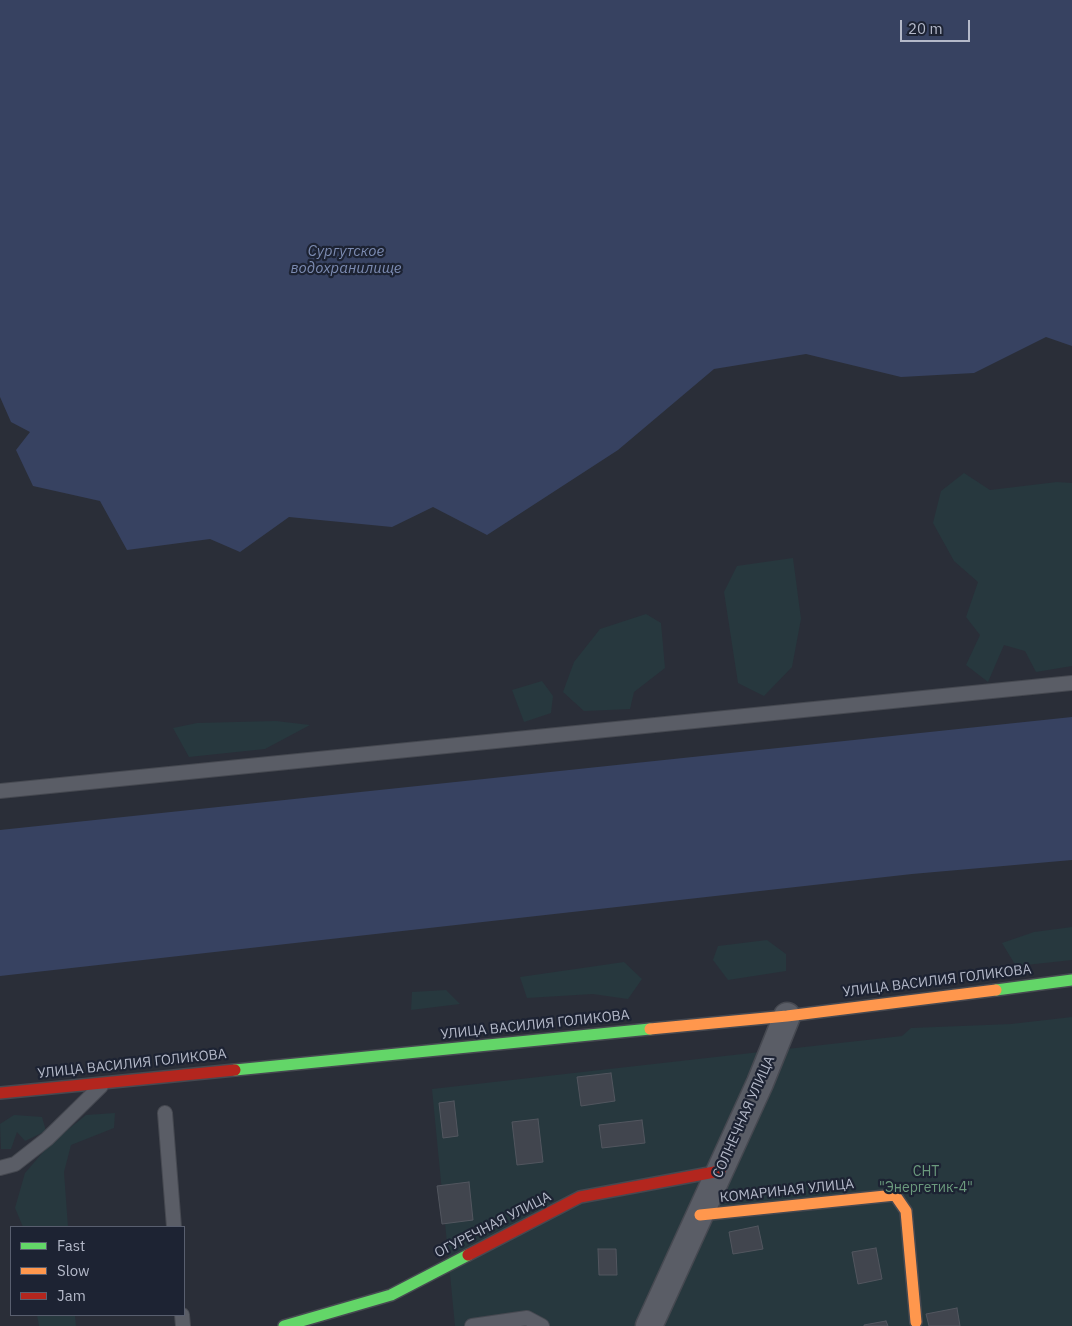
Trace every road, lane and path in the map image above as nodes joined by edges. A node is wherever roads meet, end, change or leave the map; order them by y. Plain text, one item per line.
1 (1072, 683) edge
2 (0, 791) edge
3 (1072, 980) edge
4 (787, 1016) junction
5 (105, 1082) junction
6 (0, 1093) edge
7 (165, 1113) dead end
8 (0, 1168) edge
9 (720, 1171) junction
10 (700, 1215) junction
11 (174, 1226) edge
12 (916, 1322) dead end
13 (284, 1326) edge
14 (472, 1326) edge
15 (542, 1326) edge
16 (649, 1326) edge

1 - 2 lane
3 - 4 street, УЛИЦА ВАСИЛИЯ ГОЛИКОВА
4 - 5 street, УЛИЦА ВАСИЛИЯ ГОЛИКОВА
4 - 9 street, СОЛНЕЧНАЯ УЛИЦА
5 - 6 street, УЛИЦА ВАСИЛИЯ ГОЛИКОВА
5 - 8 lane
7 - 11 lane
9 - 10 street, СОЛНЕЧНАЯ УЛИЦА
9 - 13 street, ОГУРЕЧНАЯ УЛИЦА
10 - 12 street, КОМАРИНАЯ УЛИЦА
10 - 16 street, СОЛНЕЧНАЯ УЛИЦА
14 - 15 lane

